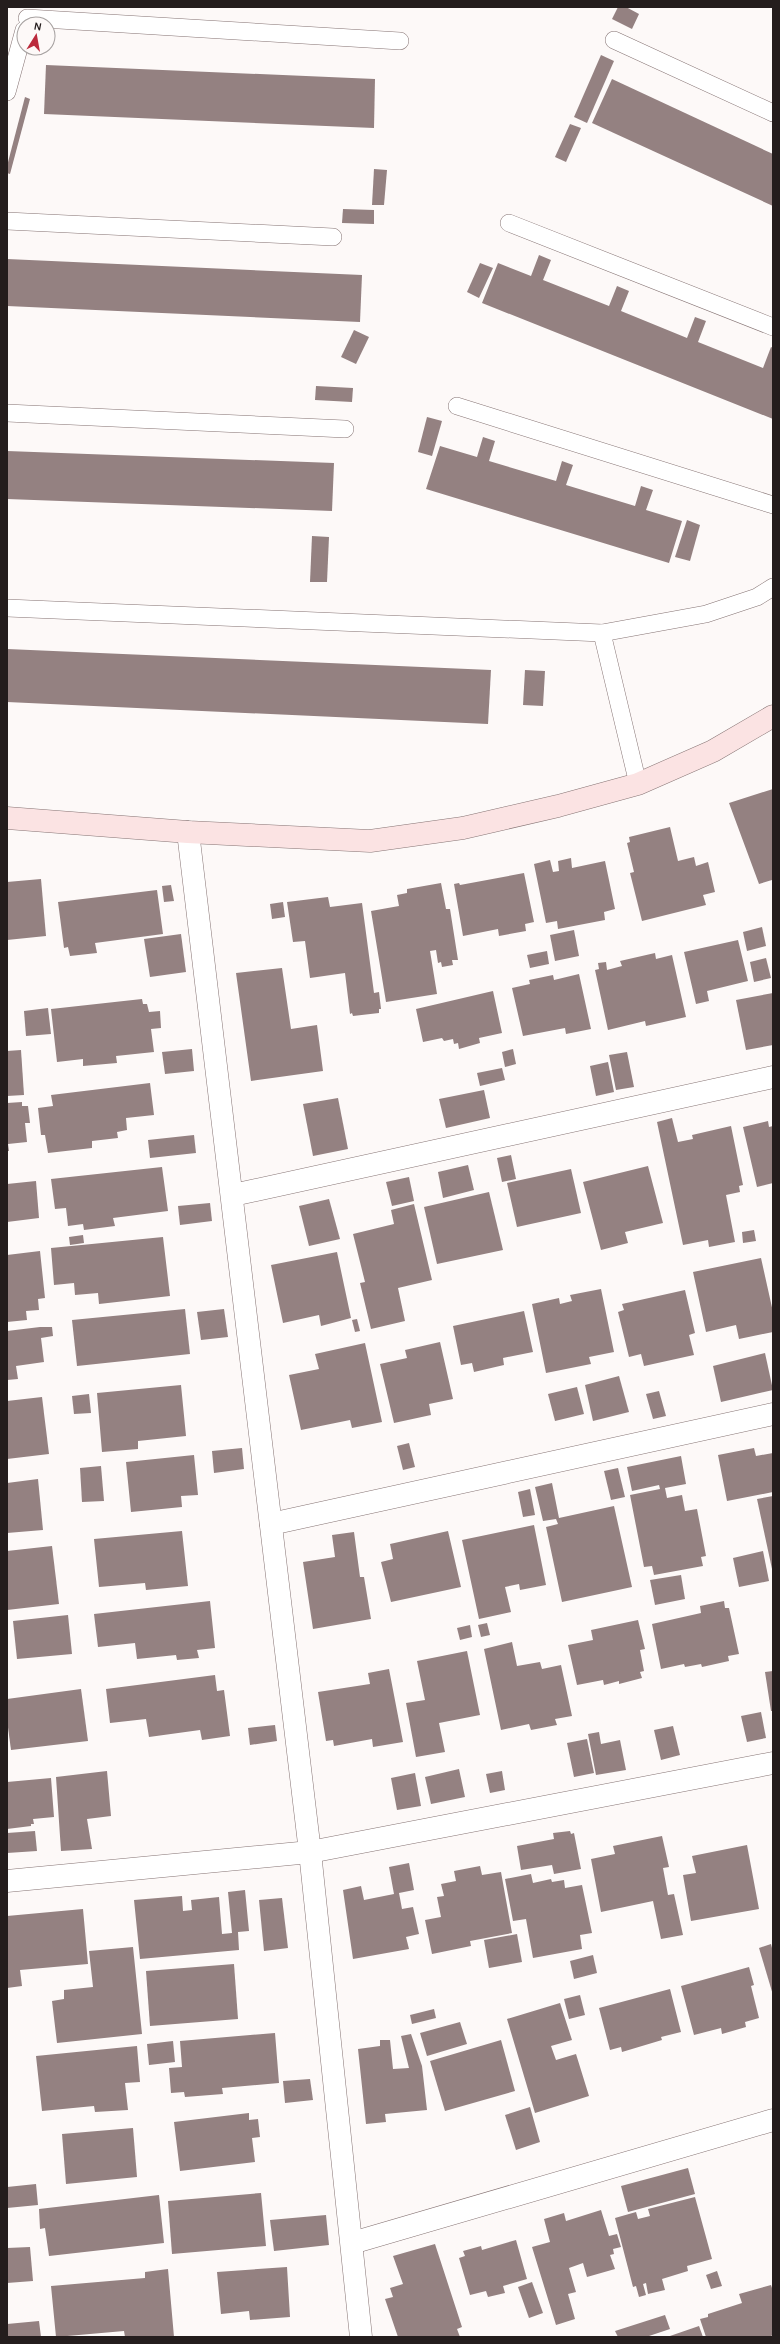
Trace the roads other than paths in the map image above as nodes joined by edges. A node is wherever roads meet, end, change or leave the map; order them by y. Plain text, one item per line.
1 (56, 22) edge
2 (614, 40) dead end
3 (400, 41) dead end
4 (17, 56) edge
5 (7, 92) edge
6 (773, 113) edge
7 (7, 221) edge
8 (509, 223) dead end
9 (333, 237) dead end
10 (773, 327) edge
11 (457, 406) dead end
12 (7, 413) edge
13 (345, 429) dead end
14 (773, 505) edge
15 (773, 587) edge
16 (7, 608) edge
17 (602, 633) junction
18 (773, 716) edge
19 (638, 784) junction
20 (7, 818) edge
21 (188, 832) junction
22 (773, 1076) edge
23 (233, 1195) junction
24 (773, 1414) edge
25 (270, 1524) junction
26 (773, 1763) edge
27 (310, 1852) junction
28 (7, 1882) edge
29 (773, 2120) edge
30 (352, 2243) junction
31 (362, 2337) edge

1 - 3 lane
2 - 6 lane
4 - 5 lane
7 - 9 lane
8 - 10 lane
11 - 14 lane
12 - 13 lane
15 - 17 lane
16 - 17 lane
17 - 19 lane
18 - 19 street
19 - 21 street
20 - 21 street
21 - 23 street
22 - 23 street
23 - 25 street
24 - 25 street
25 - 27 street
26 - 27 street
27 - 28 street
27 - 30 street
29 - 30 street
30 - 31 street

